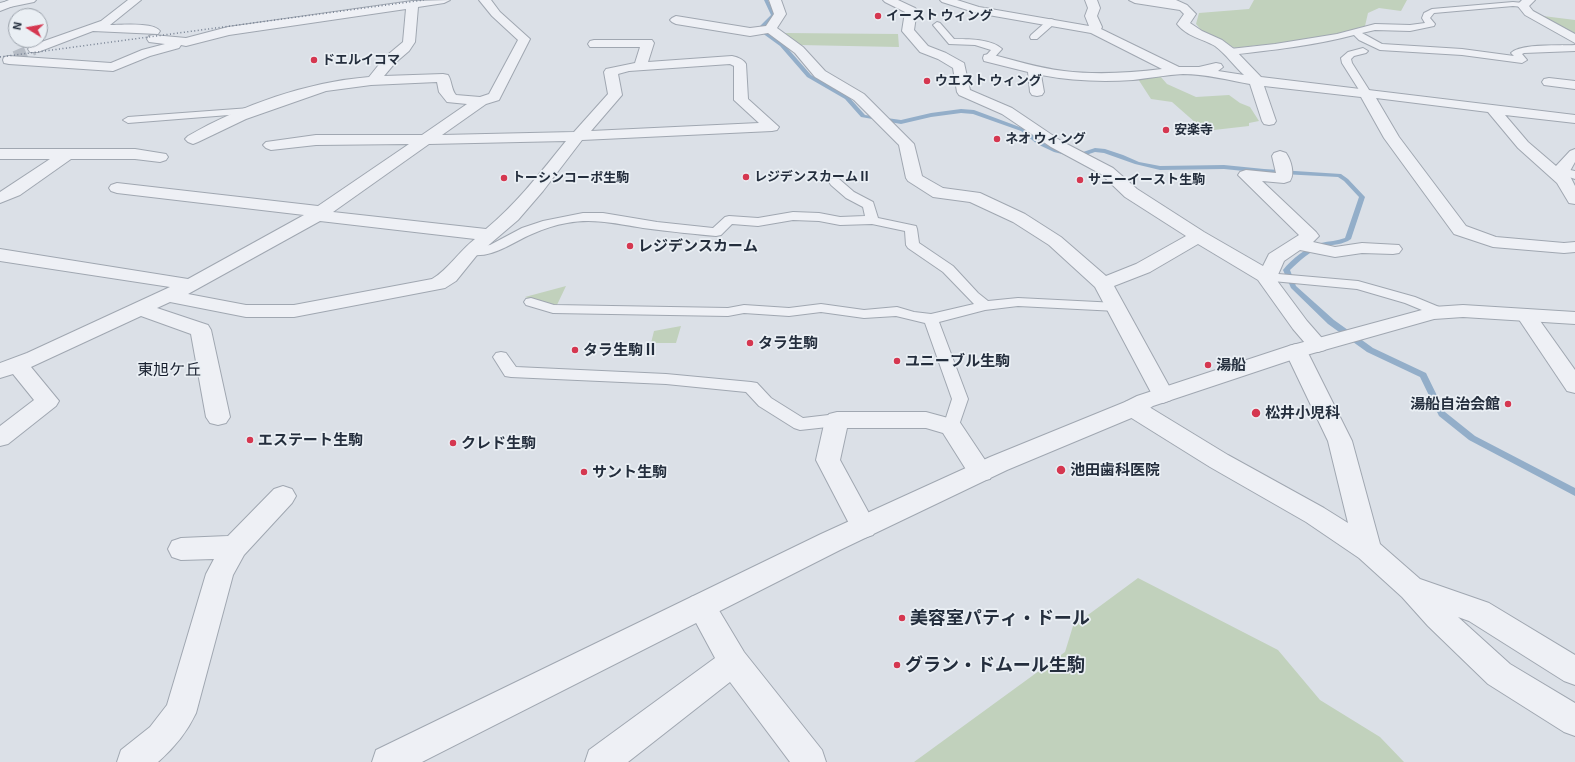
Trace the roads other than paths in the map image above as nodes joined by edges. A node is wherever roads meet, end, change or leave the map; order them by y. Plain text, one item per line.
1 (19, 0) edge
2 (30, 0) edge
3 (135, 0) edge
4 (444, 0) edge
5 (485, 0) edge
6 (775, 0) edge
7 (889, 0) edge
8 (946, 0) edge
9 (1091, 0) edge
10 (1135, 0) edge
11 (1167, 0) edge
12 (1526, 3) edge
13 (412, 4) junction
14 (2, 6) edge
15 (1183, 7) junction
16 (676, 20) dead end
17 (1052, 22) junction
18 (936, 25) dead end
19 (92, 28) junction
20 (770, 29) junction
21 (1094, 30) junction
22 (1355, 32) junction
23 (1034, 37) dead end
24 (1575, 39) edge
25 (186, 42) junction
26 (594, 44) dead end
27 (1575, 48) edge
28 (34, 49) tunnel mouth
29 (1363, 51) dead end
30 (1230, 52) junction
31 (989, 58) joint
32 (8, 60) edge
33 (1240, 65) junction
34 (640, 66) junction
35 (1034, 70) junction
36 (1178, 71) junction
37 (1202, 72) junction
38 (373, 81) junction
39 (1256, 81) junction
40 (1549, 82) dead end
41 (1575, 85) edge
42 (1037, 92) dead end
43 (1366, 92) junction
44 (482, 102) junction
45 (1493, 109) junction
46 (250, 111) junction
47 (1575, 119) edge
48 (128, 120) dead end
49 (1269, 121) dead end
50 (578, 136) junction
51 (193, 139) dead end
52 (424, 140) junction
53 (271, 145) dead end
54 (0, 154) edge
55 (67, 154) junction
56 (1575, 154) edge
57 (1280, 156) dead end
58 (160, 157) dead end
59 (1567, 176) edge
60 (835, 182) dead end
61 (117, 188) dead end
62 (0, 198) edge
63 (1575, 200) edge
64 (319, 213) junction
65 (872, 220) junction
66 (489, 235) junction
67 (1198, 236) junction
68 (1296, 244) junction
69 (1575, 247) edge
70 (1393, 249) dead end
71 (471, 251) junction
72 (0, 255) edge
73 (1266, 277) junction
74 (1103, 284) junction
75 (191, 285) junction
76 (169, 296) junction
77 (531, 302) dead end
78 (985, 306) junction
79 (1117, 307) junction
80 (140, 309) junction
81 (1438, 312) junction
82 (1526, 315) junction
83 (1575, 318) edge
84 (932, 319) junction
85 (1307, 348) junction
86 (501, 357) dead end
87 (9, 368) edge
88 (1575, 386) edge
89 (1163, 395) junction
90 (1133, 408) junction
91 (218, 417) dead end
92 (837, 420) junction
93 (951, 427) junction
94 (0, 438) edge
95 (981, 472) junction
96 (283, 496) dead end
97 (864, 528) junction
98 (235, 547) junction
99 (180, 548) dead end
100 (1368, 550) junction
101 (1410, 588) junction
102 (701, 606) junction
103 (733, 662) junction
104 (1575, 671) edge
105 (1575, 721) edge
106 (133, 762) edge
107 (388, 762) edge
108 (601, 762) edge
109 (810, 762) edge

1 - 14 street
2 - 14 street
3 - 19 street
4 - 13 street
5 - 44 street
6 - 20 street
7 - 67 street
8 - 17 street
9 - 21 street
10 - 15 street
11 - 15 street
12 - 22 lane
12 - 24 street
13 - 25 street
13 - 38 street
15 - 30 street
16 - 20 street
17 - 21 street
17 - 23 lane
18 - 31 lane
19 - 25 street
19 - 28 street
20 - 74 street
21 - 36 street
22 - 27 lane
22 - 30 lane
25 - 32 street
26 - 34 street
29 - 43 lane
30 - 33 street
31 - 35 street
33 - 37 street
33 - 39 street
34 - 50 street
34 - 50 street
35 - 36 street
35 - 42 street
36 - 37 street
37 - 39 street
38 - 44 street
38 - 46 street
39 - 43 street
39 - 49 street
40 - 41 street
43 - 45 street
43 - 69 street
44 - 52 street
45 - 47 street
45 - 59 street
46 - 48 lane
46 - 51 street
50 - 52 street
50 - 66 street
52 - 53 street
52 - 64 street
54 - 55 street
55 - 58 street
55 - 62 street
56 - 59 street
57 - 68 street
59 - 63 street
60 - 65 lane
61 - 64 street
64 - 66 street
64 - 75 street
65 - 71 lane
65 - 78 lane
66 - 71 street
67 - 73 street
67 - 74 street
68 - 70 street
68 - 73 street
71 - 76 street
72 - 75 street
73 - 81 lane
73 - 85 street
74 - 79 street
75 - 76 street
76 - 80 street
77 - 84 lane
78 - 79 lane
78 - 84 lane
79 - 89 street
80 - 87 street
80 - 91 street
81 - 82 street
81 - 85 street
82 - 83 street
82 - 88 street
84 - 93 lane
85 - 89 street
85 - 100 street
86 - 92 lane
87 - 94 street
89 - 90 street
90 - 95 street
90 - 100 street
92 - 93 street
92 - 97 street
93 - 95 street
95 - 97 street
96 - 98 street
97 - 102 street
98 - 99 street
98 - 106 street
100 - 101 street
101 - 104 street
101 - 105 street
102 - 103 street
102 - 107 street
103 - 108 street
103 - 109 street

